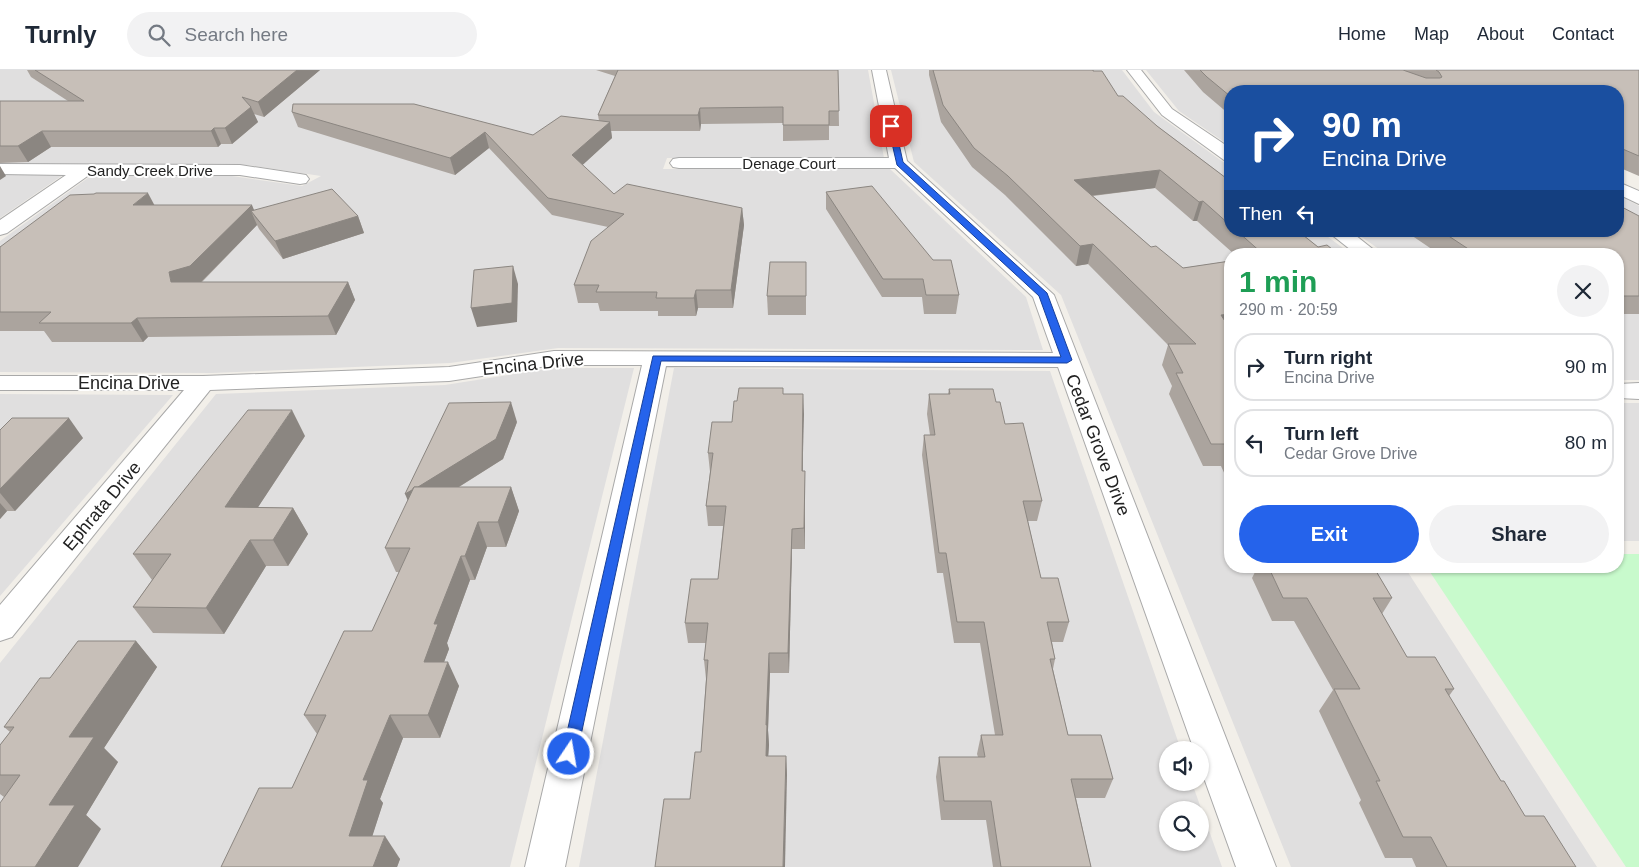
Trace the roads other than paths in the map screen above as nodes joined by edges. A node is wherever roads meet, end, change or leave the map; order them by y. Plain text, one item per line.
1 (880, 70) edge
2 (1134, 70) edge
3 (1224, 152) edge
4 (899, 163) junction
5 (679, 164) dead end
6 (0, 169) edge
7 (85, 169) junction
8 (300, 179) dead end
9 (1624, 191) edge
10 (1639, 198) edge
11 (0, 229) edge
12 (1345, 237) edge
13 (1361, 248) edge
14 (656, 358) junction
15 (1067, 360) junction
16 (0, 383) edge
17 (203, 384) junction
18 (1624, 391) edge
19 (1639, 391) edge
20 (0, 628) edge
21 (545, 867) edge
22 (1256, 867) edge

1 - 4 street
2 - 3 street
4 - 5 street, Denage Court
4 - 15 street, Cedar Grove Drive
6 - 7 street, Sandy Creek Drive
7 - 8 street, Sandy Creek Drive
7 - 11 street
9 - 10 street
12 - 13 street
14 - 15 street, Encina Drive
14 - 17 street, Encina Drive
14 - 21 street
15 - 22 street, Cedar Grove Drive
16 - 17 street, Encina Drive
17 - 20 street, Ephrata Drive
18 - 19 street

